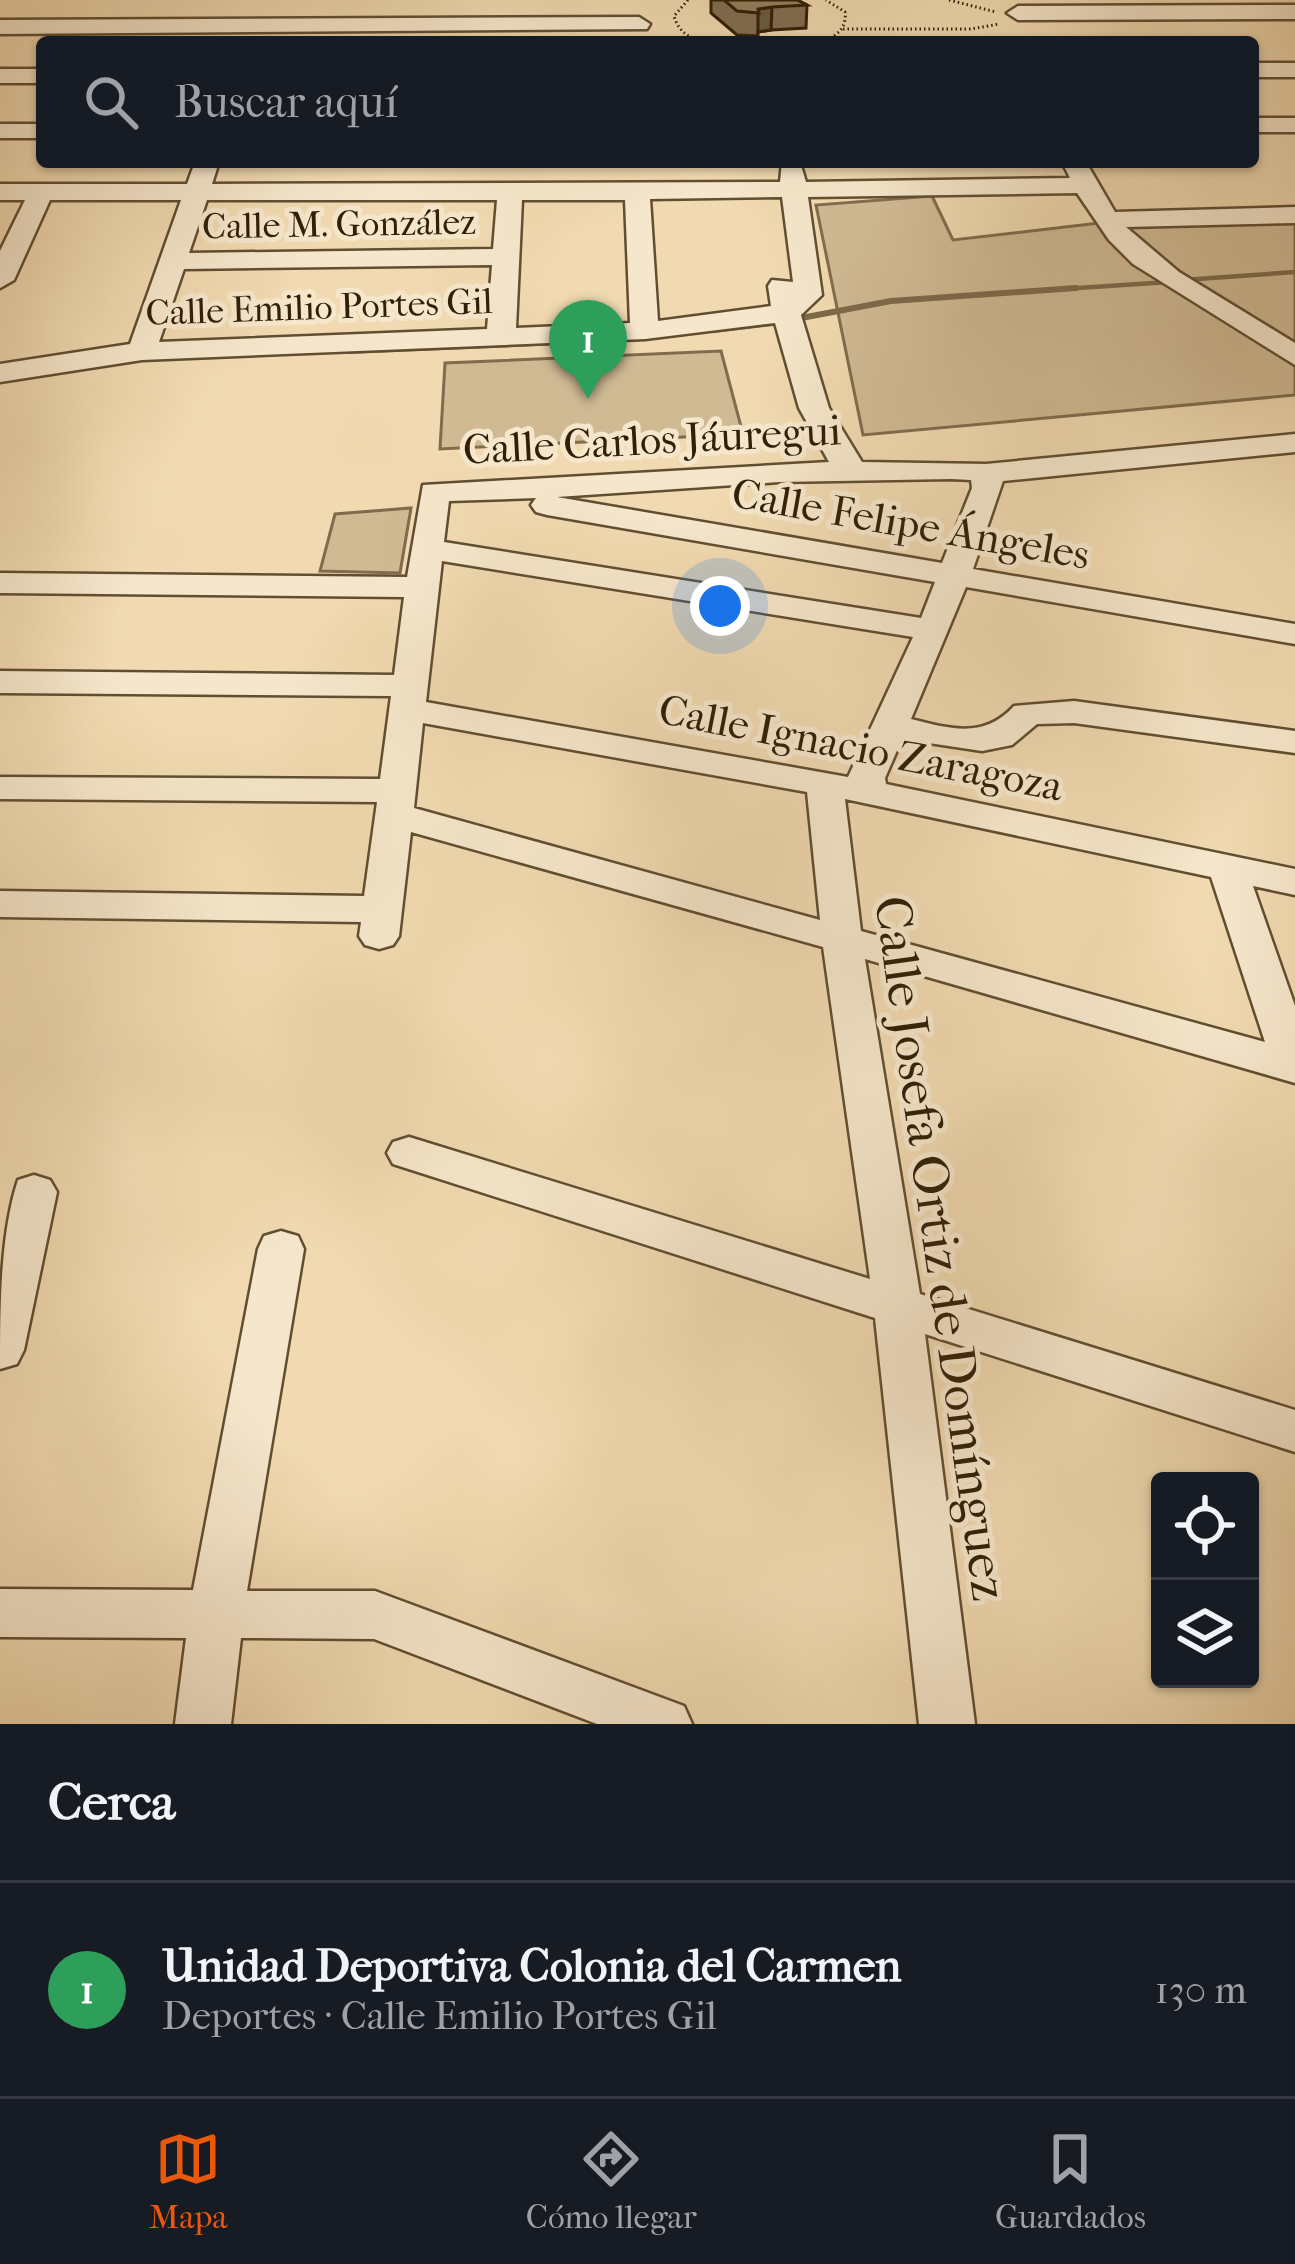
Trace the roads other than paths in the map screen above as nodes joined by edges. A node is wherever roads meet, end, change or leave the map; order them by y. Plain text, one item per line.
1 (0, 16) edge
2 (1295, 16) edge
3 (1020, 19) edge
4 (638, 20) edge
5 (254, 21) edge
6 (0, 27) edge
7 (1259, 70) edge
8 (1295, 70) edge
9 (0, 76) edge
10 (36, 76) edge
11 (1259, 125) edge
12 (1295, 125) edge
13 (0, 131) edge
14 (36, 131) edge
15 (205, 168) edge
16 (1080, 174) edge
17 (779, 176) edge
18 (197, 191) junction
19 (0, 192) edge
20 (41, 192) junction
21 (510, 192) junction
22 (637, 192) junction
23 (1295, 215) edge
24 (1107, 220) junction
25 (506, 257) junction
26 (174, 261) junction
27 (0, 280) edge
28 (788, 323) junction
29 (645, 331) junction
30 (501, 338) junction
31 (142, 351) junction
32 (1295, 356) edge
33 (0, 373) edge
34 (1295, 425) edge
35 (1295, 443) edge
36 (851, 468) junction
37 (1001, 470) junction
38 (515, 492) junction
39 (427, 549) junction
40 (954, 576) junction
41 (0, 583) edge
42 (422, 587) junction
43 (933, 630) junction
44 (1295, 634) edge
45 (0, 682) edge
46 (409, 698) junction
47 (890, 724) junction
48 (1295, 742) edge
49 (0, 788) edge
50 (847, 789) junction
51 (396, 803) junction
52 (1228, 869) junction
53 (1295, 881) edge
54 (0, 904) edge
55 (842, 941) junction
56 (1295, 1066) edge
57 (409, 1153) dead end
58 (34, 1192) dead end
59 (281, 1249) dead end
60 (898, 1309) junction
61 (0, 1350) edge
62 (1295, 1431) edge
63 (0, 1612) edge
64 (216, 1614) junction
65 (203, 1724) edge
66 (664, 1724) edge
67 (946, 1724) edge

1 - 5 street
2 - 3 street
4 - 5 street
5 - 6 street
7 - 8 street
9 - 10 street
11 - 12 street
13 - 14 street
15 - 18 street
16 - 17 street
16 - 24 street
17 - 22 street
17 - 28 street
18 - 20 street
18 - 21 street
18 - 26 street
19 - 20 street
20 - 27 street
21 - 22 street
21 - 25 street
22 - 29 street
23 - 24 street
24 - 32 street
25 - 26 street, Calle M. González
25 - 30 street
26 - 31 street
28 - 29 street, Calle Emilio Portes Gil
28 - 36 street
29 - 30 street, Calle Emilio Portes Gil
30 - 31 street, Calle Emilio Portes Gil
31 - 33 street, Calle Emilio Portes Gil
34 - 37 street
35 - 37 street, Calle Carlos Jáuregui
36 - 37 street, Calle Carlos Jáuregui
36 - 38 street, Calle Carlos Jáuregui
37 - 40 street
38 - 39 street, Calle Carlos Jáuregui
38 - 40 street, Calle Felipe Ángeles
39 - 42 street
39 - 43 street
40 - 43 street
40 - 44 street, Calle Felipe Ángeles
41 - 42 street
42 - 46 street
43 - 47 street
45 - 46 street, Calle Ignacio Zaragoza
46 - 50 street, Calle Ignacio Zaragoza
46 - 51 street
47 - 48 street
47 - 50 street
49 - 51 street
50 - 52 street, Calle Ignacio Zaragoza
50 - 55 street, Calle Josefa Ortiz de Domínguez
51 - 54 street
51 - 55 street
52 - 53 street, Calle Ignacio Zaragoza
52 - 56 street
55 - 56 street
55 - 60 street, Calle Josefa Ortiz de Domínguez
57 - 60 street
58 - 61 street
59 - 64 street
60 - 62 street
60 - 67 street, Calle Josefa Ortiz de Domínguez
63 - 64 street
64 - 65 street
64 - 66 street

